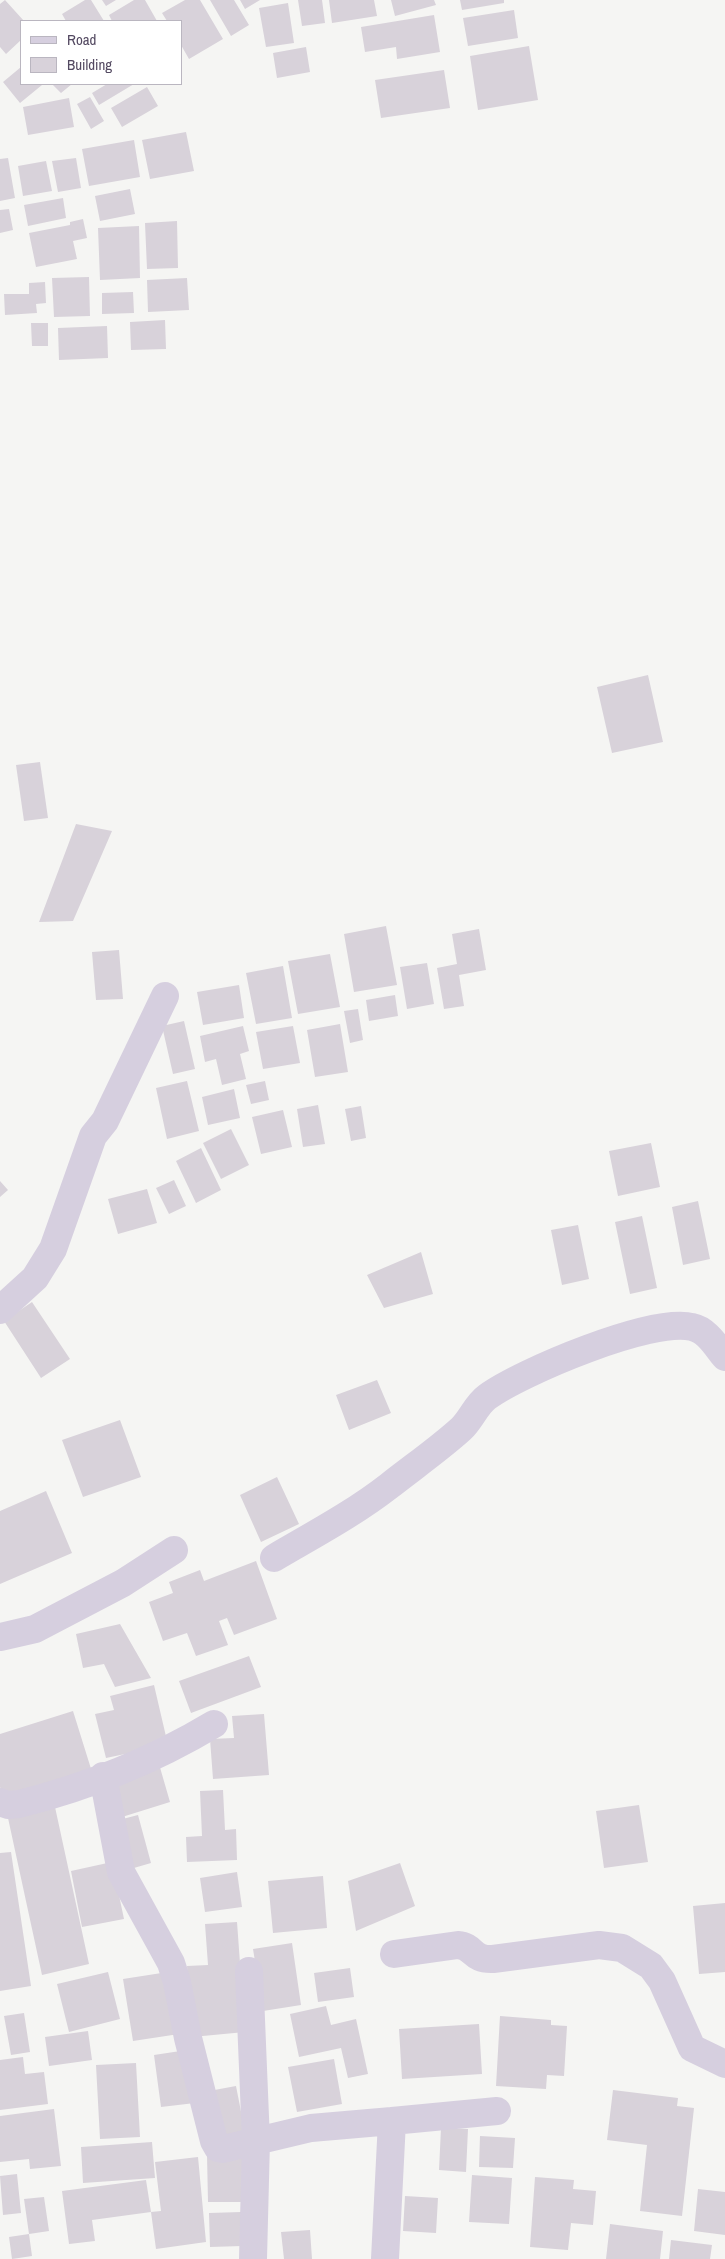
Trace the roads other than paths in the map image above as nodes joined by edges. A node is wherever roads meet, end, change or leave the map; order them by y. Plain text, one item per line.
1 (165, 996) dead end
2 (0, 1310) edge
3 (725, 1357) edge
4 (174, 1550) dead end
5 (274, 1558) dead end
6 (0, 1637) edge
7 (214, 1724) dead end
8 (103, 1776) junction
9 (0, 1802) edge
10 (394, 1954) dead end
11 (249, 1970) dead end
12 (725, 2064) edge
13 (497, 2111) dead end
14 (392, 2121) junction
15 (256, 2141) junction
16 (253, 2259) edge
17 (385, 2259) edge

1 - 2 street
3 - 5 street
4 - 6 street
7 - 8 street
8 - 9 street
8 - 15 street
10 - 12 street
11 - 15 street
13 - 14 street
14 - 15 street
14 - 17 street
15 - 16 street

